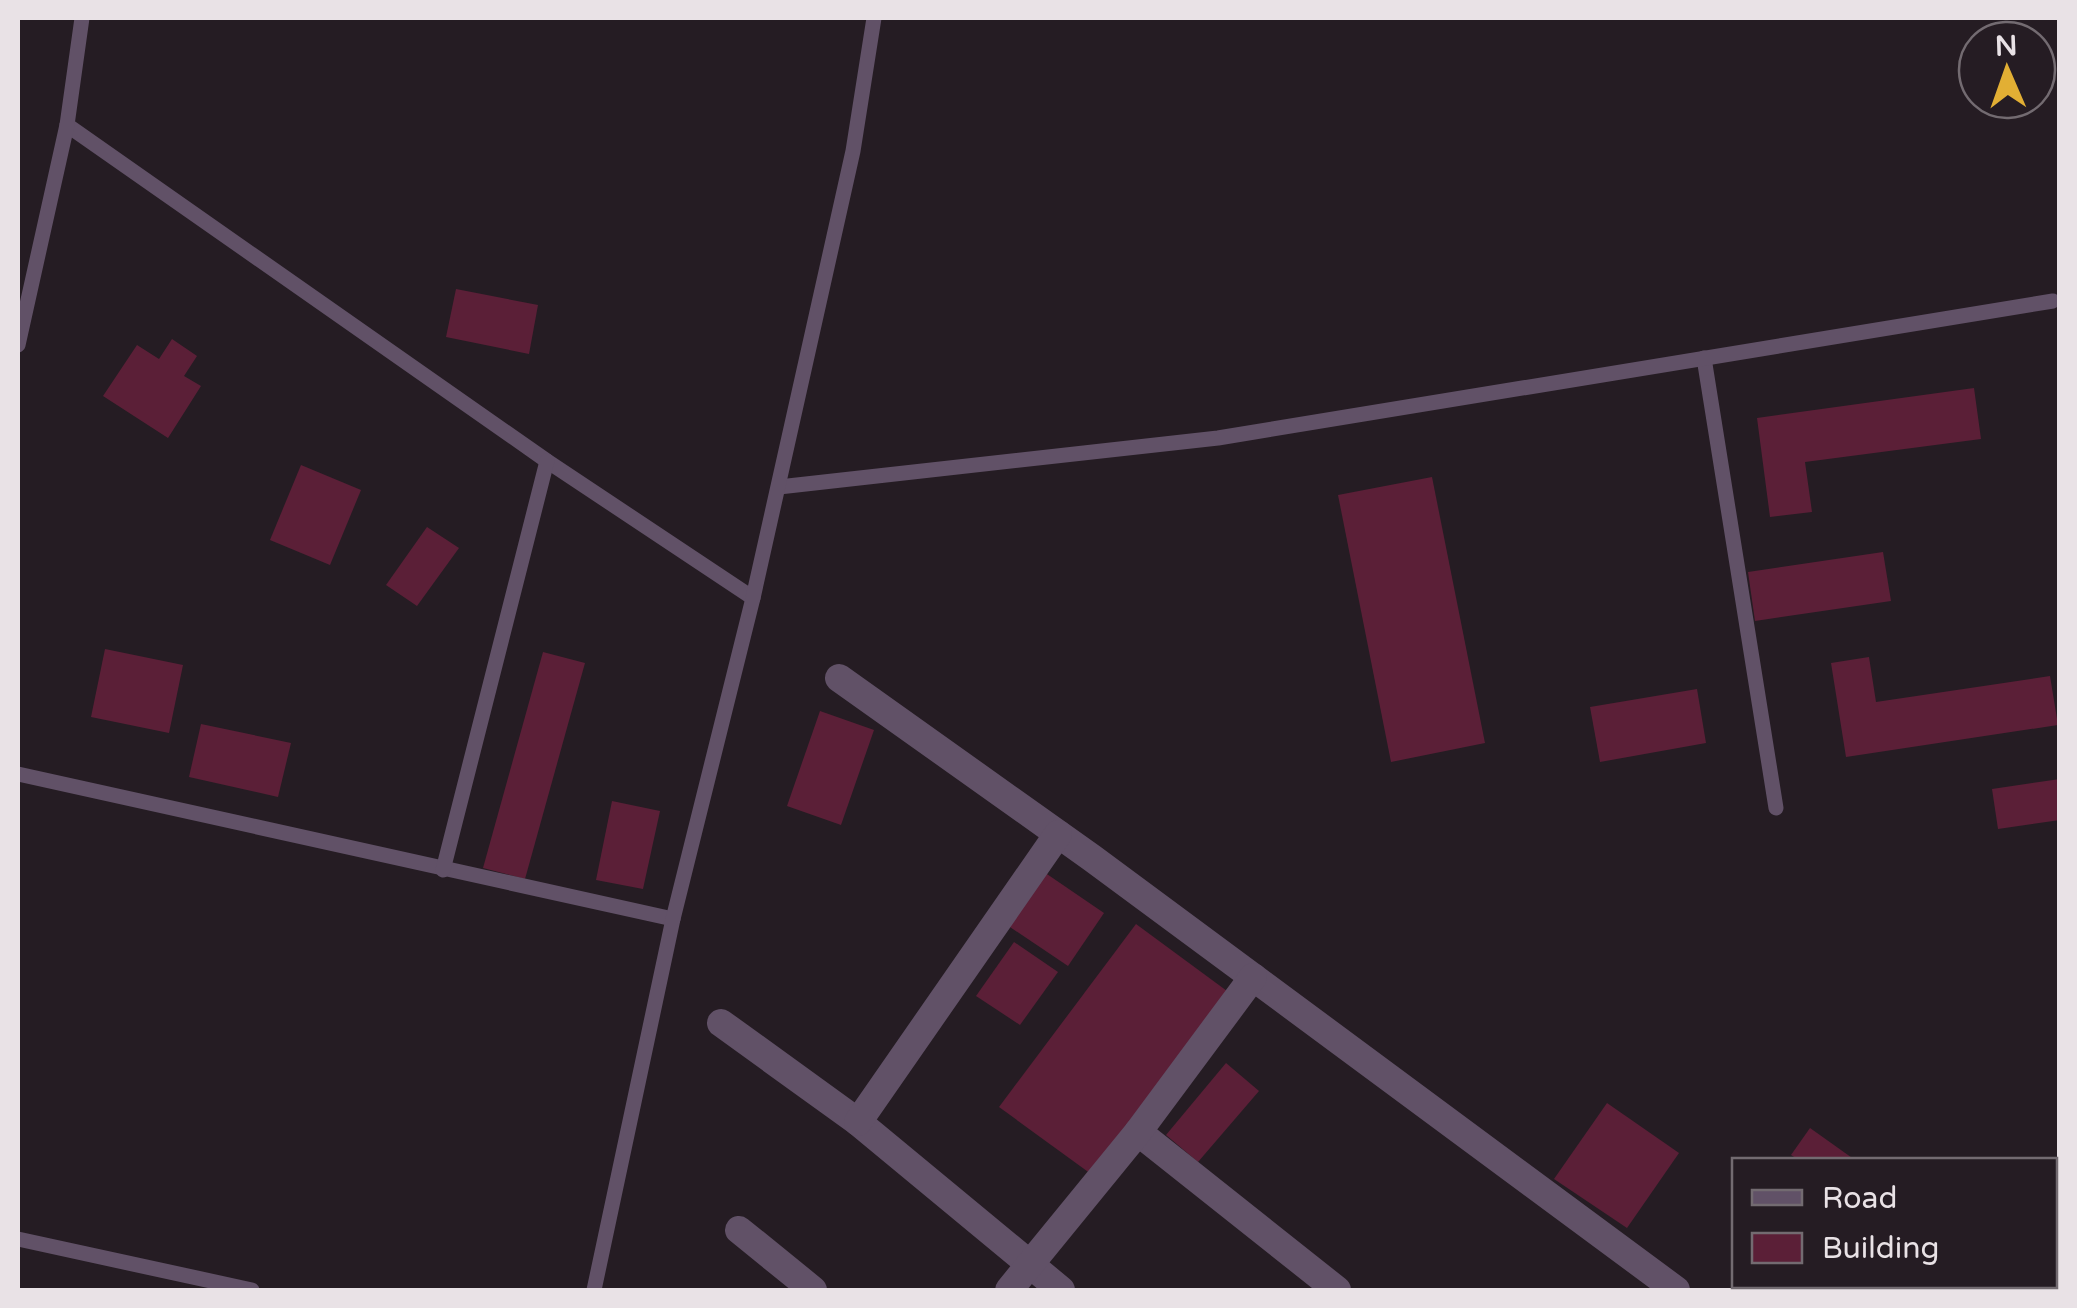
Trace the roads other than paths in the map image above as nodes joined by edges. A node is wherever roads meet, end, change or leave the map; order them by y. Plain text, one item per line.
1 (82, 18) edge
2 (874, 18) edge
3 (67, 125) junction
4 (2053, 301) dead end
5 (18, 345) edge
6 (1704, 358) junction
7 (547, 461) junction
8 (778, 487) junction
9 (753, 598) junction
10 (839, 678) dead end
11 (18, 774) edge
12 (1776, 808) dead end
13 (1058, 834) junction
14 (443, 870) junction
15 (673, 919) junction
16 (1253, 977) junction
17 (721, 1023) dead end
18 (858, 1122) junction
19 (1138, 1132) junction
20 (739, 1230) dead end
21 (18, 1240) edge
22 (1028, 1266) junction
23 (252, 1290) edge
24 (594, 1290) edge
25 (813, 1290) edge
26 (1009, 1290) edge
27 (1060, 1290) edge
28 (1336, 1290) edge
29 (1676, 1290) edge

1 - 3 lane
2 - 8 lane
3 - 5 lane
3 - 7 lane
4 - 6 lane
6 - 8 lane
6 - 12 lane
7 - 9 lane
7 - 14 lane
8 - 9 lane
9 - 15 lane
10 - 13 street
11 - 14 lane
13 - 16 street
13 - 18 street
14 - 15 lane
15 - 24 lane
16 - 19 street
16 - 29 street
17 - 18 street
18 - 22 street
19 - 22 street
19 - 28 street
20 - 25 street
21 - 23 lane
22 - 26 street
22 - 27 street

